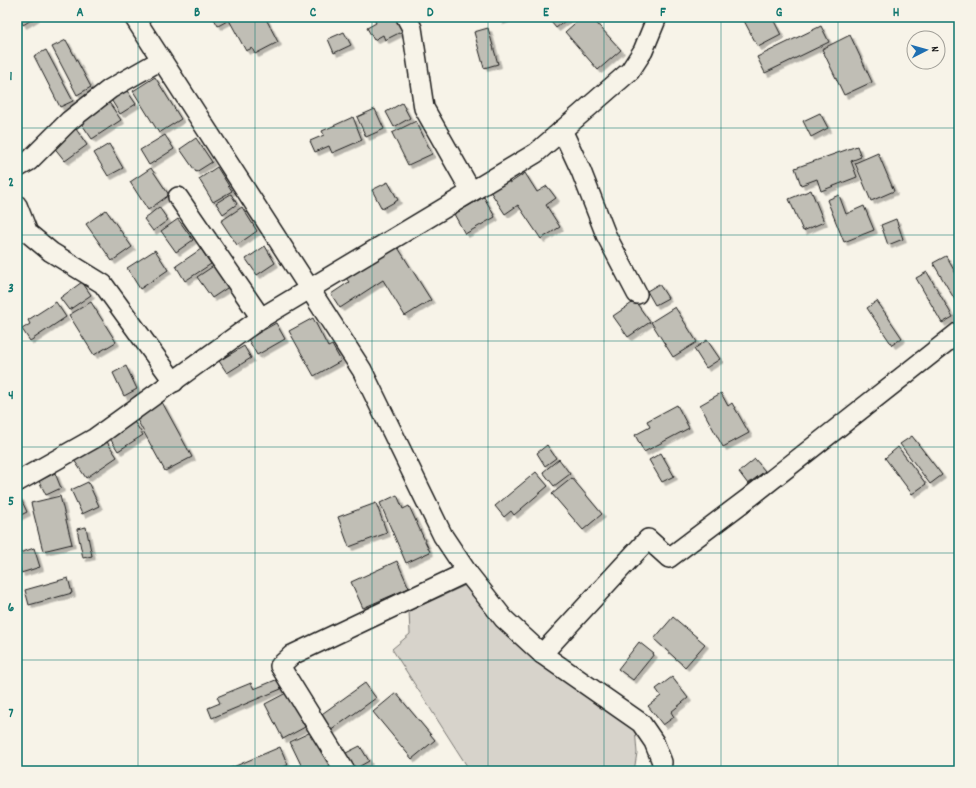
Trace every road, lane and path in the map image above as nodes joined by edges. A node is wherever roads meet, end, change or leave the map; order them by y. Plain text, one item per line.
1 (134, 17) edge
2 (406, 17) edge
3 (657, 17) edge
4 (161, 60) junction
5 (562, 130) junction
6 (17, 168) edge
7 (471, 191) junction
8 (178, 197) dead end
9 (17, 205) edge
10 (309, 289) junction
11 (637, 294) dead end
12 (261, 318) junction
13 (959, 332) edge
14 (174, 382) junction
15 (17, 482) edge
16 (468, 572) junction
17 (542, 654) junction
18 (345, 771) edge
19 (661, 771) edge

1 - 4 street
2 - 7 street
3 - 5 street
4 - 6 street
4 - 10 street
5 - 7 street
5 - 11 street
7 - 10 street
8 - 12 street
9 - 14 street
10 - 12 street
10 - 16 street
12 - 14 street
13 - 17 street
14 - 15 street
16 - 17 street
16 - 18 street
17 - 19 street

